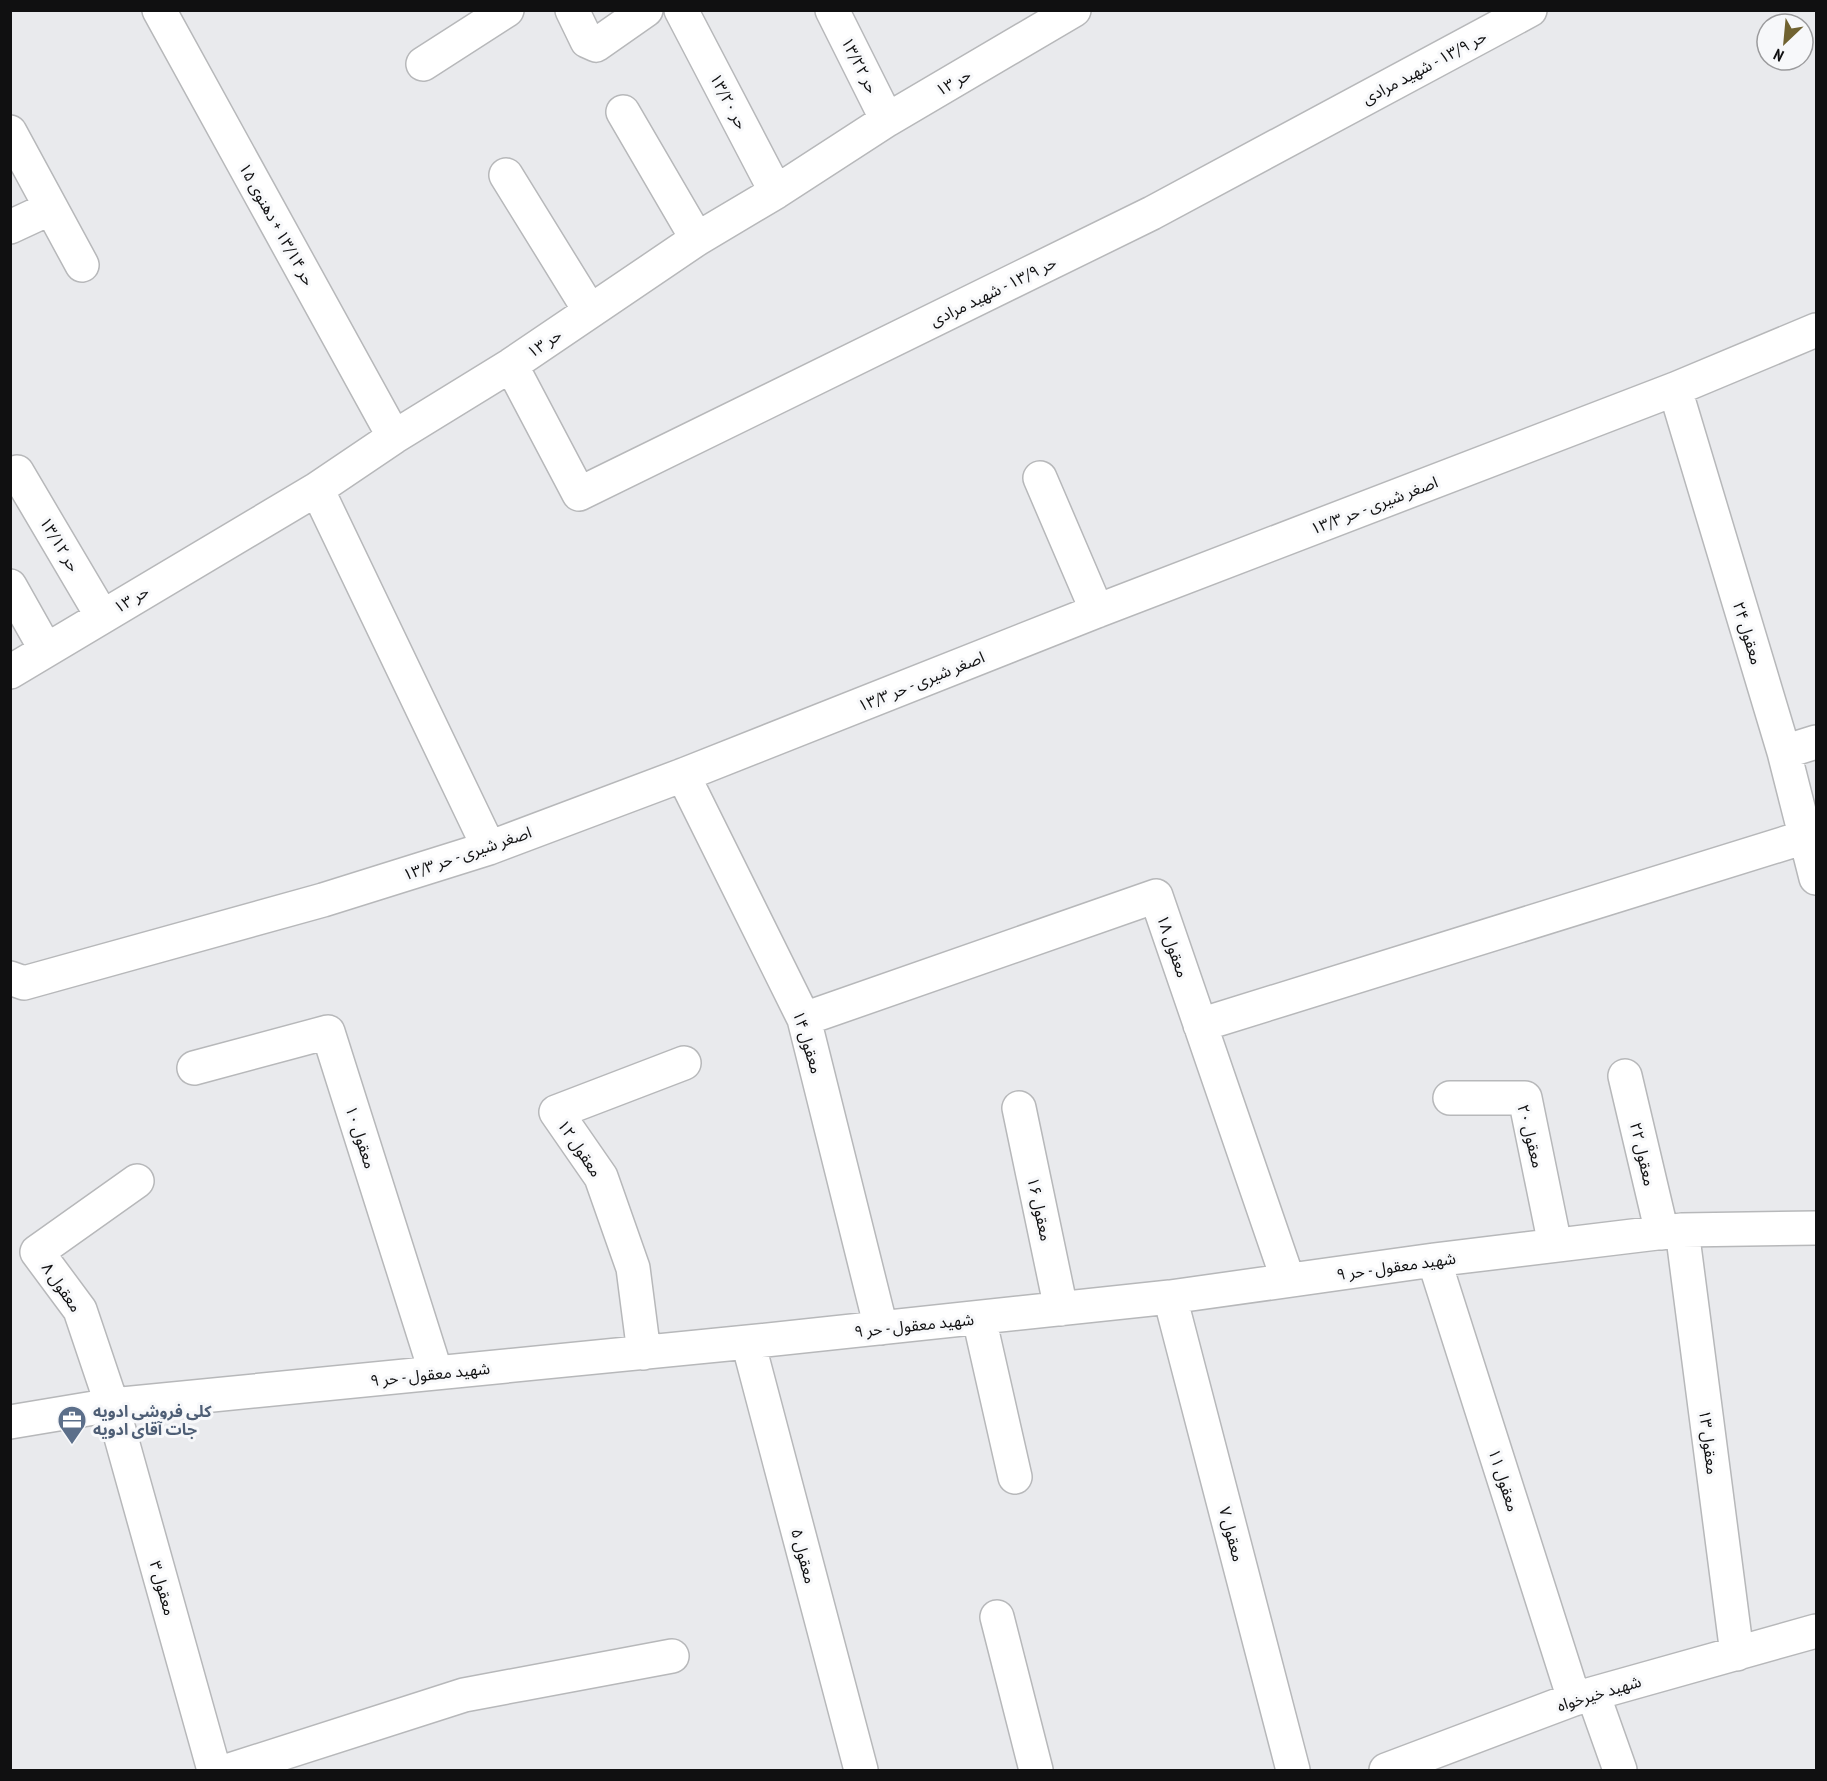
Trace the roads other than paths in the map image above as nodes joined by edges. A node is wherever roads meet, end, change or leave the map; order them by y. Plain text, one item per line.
1 (159, 10) edge
2 (507, 10) edge
3 (572, 10) edge
4 (646, 10) edge
5 (681, 10) edge
6 (832, 10) edge
7 (1530, 10) edge
8 (1059, 15) edge
9 (423, 64) dead end
10 (623, 112) dead end
11 (887, 120) junction
12 (10, 132) edge
13 (506, 174) dead end
14 (776, 192) junction
15 (51, 208) junction
16 (10, 227) edge
17 (696, 239) junction
18 (82, 265) dead end
19 (591, 311) junction
20 (1816, 330) edge
21 (511, 365) junction
22 (1675, 389) junction
23 (394, 438) junction
24 (17, 472) dead end
25 (1040, 478) dead end
26 (317, 489) junction
27 (10, 586) edge
28 (1097, 611) junction
29 (102, 616) junction
30 (46, 650) junction
31 (10, 672) edge
32 (1816, 741) edge
33 (1784, 752) junction
34 (683, 775) junction
35 (1805, 837) junction
36 (489, 848) junction
37 (1816, 878) edge
38 (10, 978) edge
39 (804, 1019) junction
40 (1200, 1025) junction
41 (684, 1063) dead end
42 (194, 1068) dead end
43 (1625, 1076) dead end
44 (1450, 1098) dead end
45 (1019, 1108) dead end
46 (137, 1181) dead end
47 (1816, 1228) edge
48 (1672, 1231) junction
49 (1555, 1245) junction
50 (1434, 1260) junction
51 (1287, 1280) junction
52 (1170, 1297) junction
53 (1061, 1309) junction
54 (979, 1318) junction
55 (881, 1328) junction
56 (748, 1342) junction
57 (644, 1353) junction
58 (436, 1373) junction
59 (112, 1405) junction
60 (10, 1422) edge
61 (1015, 1477) dead end
62 (997, 1617) dead end
63 (1816, 1631) edge
64 (1737, 1653) junction
65 (672, 1656) dead end
66 (1583, 1696) junction
67 (214, 1770) edge
68 (230, 1770) edge
69 (861, 1770) edge
70 (1036, 1770) edge
71 (1293, 1770) edge
72 (1386, 1770) edge
73 (1620, 1770) edge

1 - 23 street, حر ۱۳/۱۴ + دهنوی ۱۵
2 - 9 street
3 - 4 street
5 - 14 street, حر ۱۳/۲۰
6 - 11 street, حر ۱۳/۲۲
7 - 21 street, حر ۱۳/۹ - شهید مرادی
8 - 11 street, حر ۱۳
10 - 17 street
11 - 14 street, حر ۱۳
12 - 15 street
13 - 19 street
14 - 17 street, حر ۱۳
15 - 16 street
15 - 18 street
17 - 19 street, حر ۱۳
19 - 21 street, حر ۱۳
20 - 22 street, اصغر شیری - حر ۱۳/۳
21 - 23 street, حر ۱۳
22 - 28 street, اصغر شیری - حر ۱۳/۳
22 - 33 street, معقول ۲۴
23 - 26 street, حر ۱۳
24 - 29 street, حر ۱۳/۱۲
25 - 28 street
26 - 29 street, حر ۱۳
26 - 36 street
27 - 30 street
28 - 34 street, اصغر شیری - حر ۱۳/۳
29 - 30 street, حر ۱۳
30 - 31 street, حر ۱۳
32 - 33 street
33 - 35 street, معقول ۲۴
34 - 36 street, اصغر شیری - حر ۱۳/۳
34 - 39 street, معقول ۱۴
35 - 37 street, معقول ۲۴
35 - 40 street
36 - 38 street, اصغر شیری - حر ۱۳/۳
39 - 40 street, معقول ۱۸
39 - 55 street, معقول ۱۴
40 - 51 street, معقول ۱۸
41 - 57 street, معقول ۱۲
42 - 58 street, معقول ۱۰
43 - 48 street, معقول ۲۲
44 - 49 street, معقول ۲۰
45 - 53 street, معقول ۱۶
46 - 59 street, معقول ۸
47 - 48 street, شهید معقول - حر ۹
48 - 49 street, شهید معقول - حر ۹
48 - 64 street, معقول ۱۳
49 - 50 street, شهید معقول - حر ۹
50 - 51 street, شهید معقول - حر ۹
50 - 66 street, معقول ۱۱
51 - 52 street, شهید معقول - حر ۹
52 - 53 street, شهید معقول - حر ۹
52 - 71 street, معقول ۷
53 - 54 street, شهید معقول - حر ۹
54 - 55 street, شهید معقول - حر ۹
54 - 61 street
55 - 56 street, شهید معقول - حر ۹
56 - 57 street, شهید معقول - حر ۹
56 - 69 street, معقول ۵
57 - 58 street, شهید معقول - حر ۹
58 - 59 street, شهید معقول - حر ۹
59 - 60 street, شهید معقول - حر ۹
59 - 67 street, معقول ۳
62 - 70 street
63 - 64 street, شهید خیرخواه
64 - 66 street, شهید خیرخواه
65 - 68 street
66 - 72 street, شهید خیرخواه
66 - 73 street, معقول ۱۱

